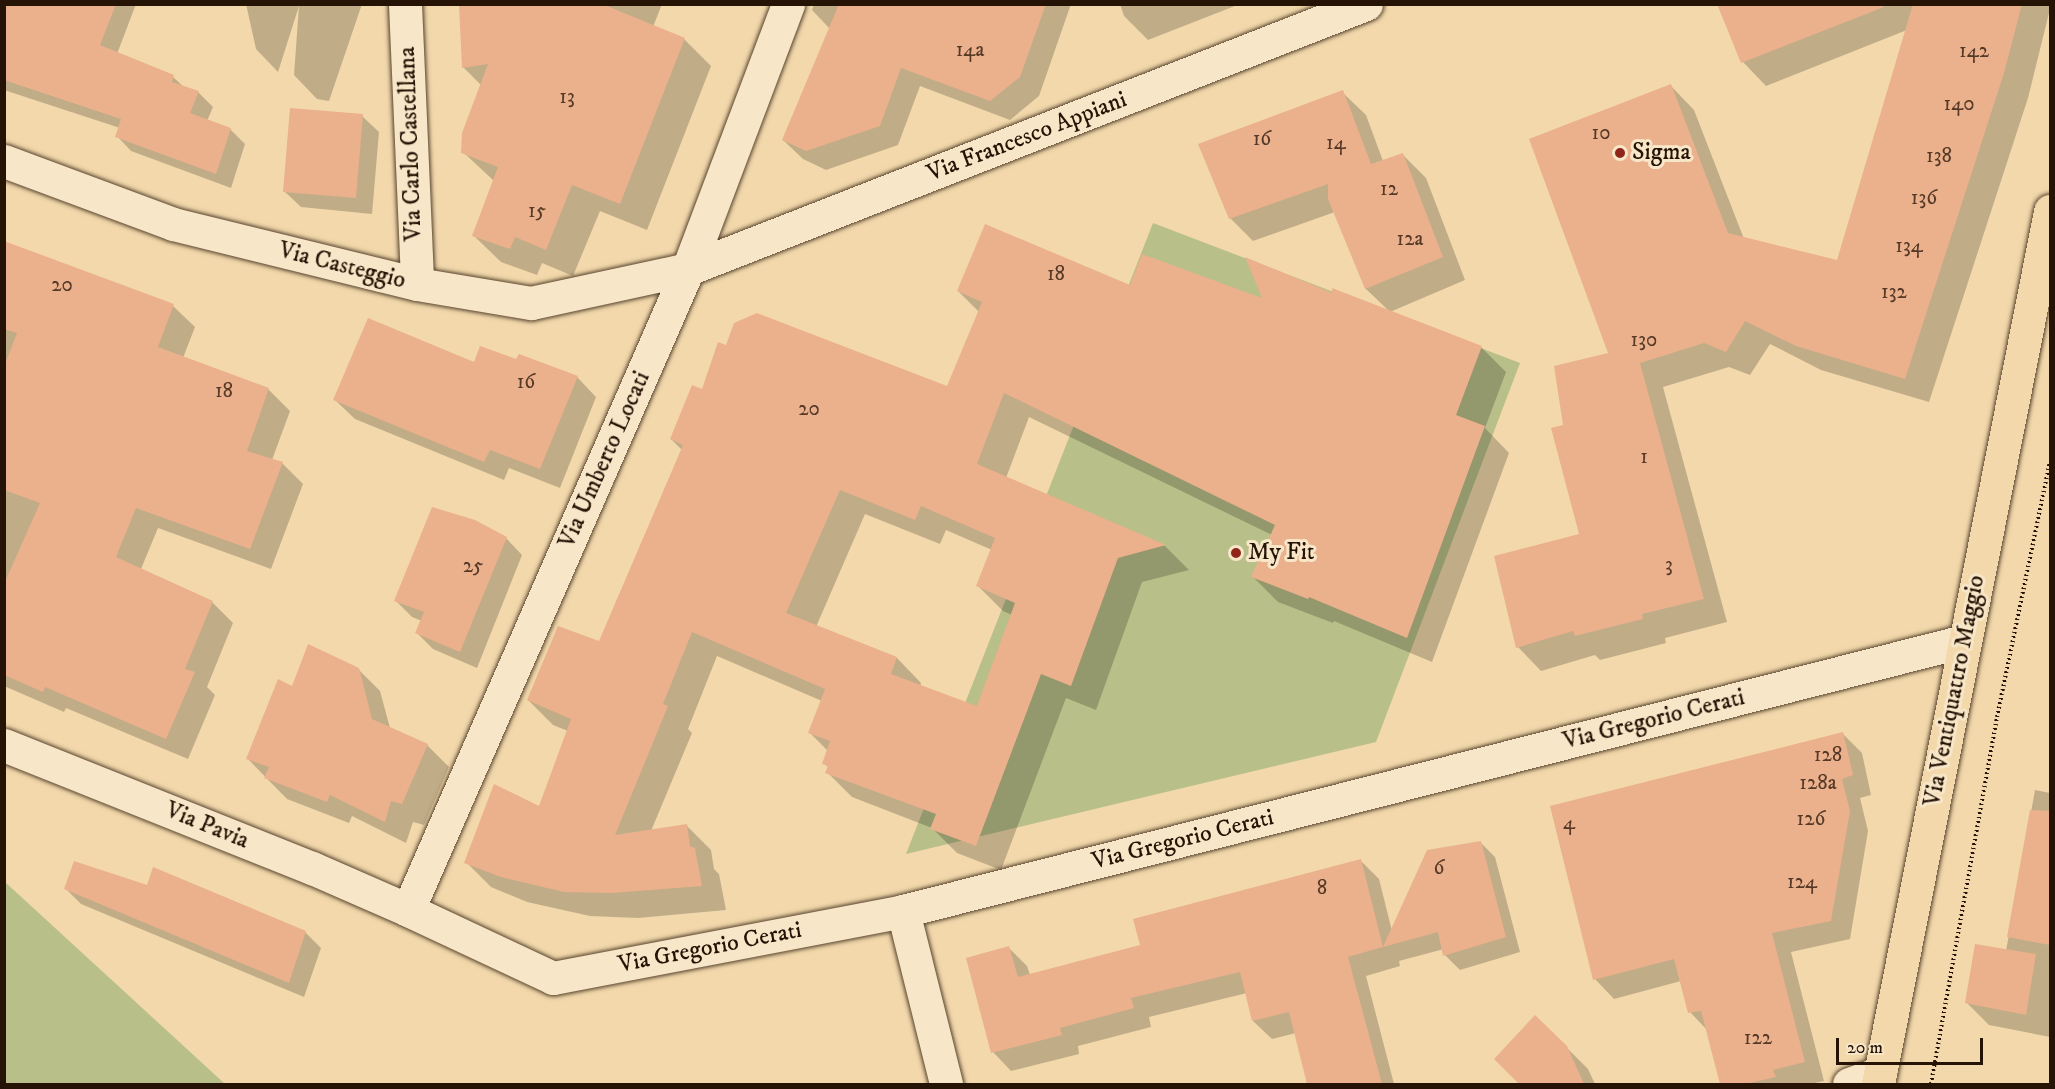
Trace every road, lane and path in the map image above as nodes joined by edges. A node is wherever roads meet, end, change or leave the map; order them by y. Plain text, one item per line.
1 (405, 4) edge
2 (788, 4) edge
3 (1366, 4) edge
4 (4, 161) edge
5 (2050, 211) edge
6 (2050, 262) edge
7 (688, 268) junction
8 (417, 284) junction
9 (2032, 310) junction
10 (2050, 462) edge
11 (1964, 640) junction
12 (4, 745) edge
13 (408, 910) junction
14 (903, 911) junction
15 (1879, 1079) edge
16 (946, 1084) edge
17 (1849, 1084) edge
18 (1930, 1084) edge

1 - 8 street, Via Carlo Castellana
2 - 7 street, Via Umberto Locati
3 - 7 street, Via Francesco Appiani
4 - 8 street, Via Casteggio
5 - 9 main road, Via Ventiquattro Maggio
6 - 9 main road, Via Ventiquattro Maggio
7 - 8 street, Via Casteggio
7 - 13 street, Via Umberto Locati
9 - 11 main road, Via Ventiquattro Maggio
10 - 18 path
11 - 14 street, Via Gregorio Cerati
11 - 15 main road, Via Ventiquattro Maggio
12 - 13 street, Via Pavia
13 - 14 street, Via Gregorio Cerati
14 - 16 street
15 - 17 street, Via Ventiquattro Maggio

